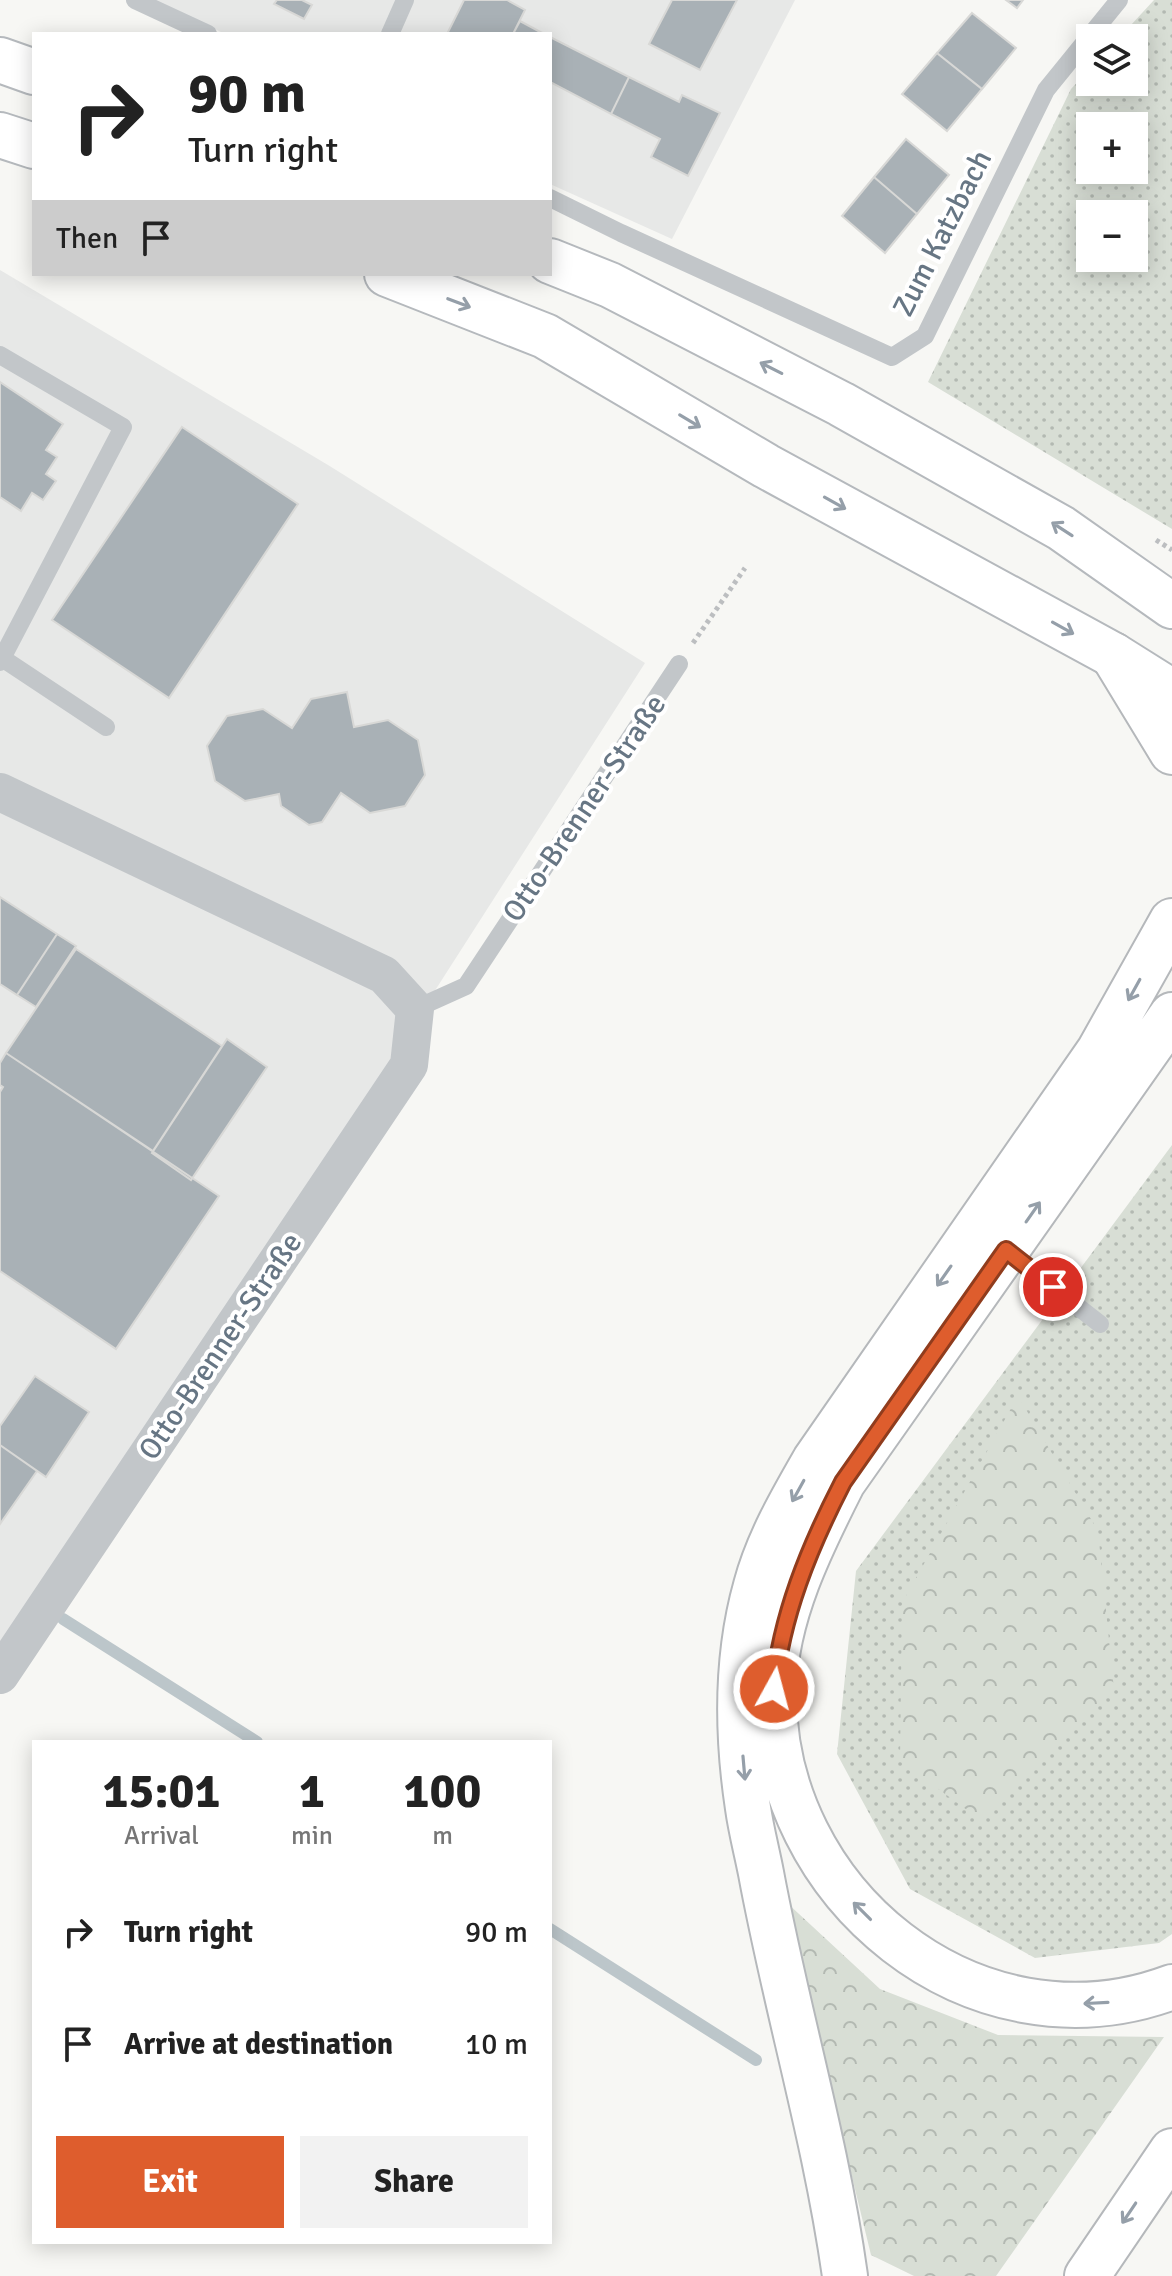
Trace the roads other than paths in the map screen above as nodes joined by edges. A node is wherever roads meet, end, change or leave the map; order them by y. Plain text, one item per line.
1 (135, 0) edge
2 (405, 0) edge
3 (1119, 0) edge
4 (204, 32) edge
5 (391, 32) edge
6 (0, 60) edge
7 (32, 71) edge
8 (0, 135) edge
9 (32, 145) edge
10 (552, 199) edge
11 (552, 262) edge
12 (392, 276) edge
13 (0, 355) edge
14 (1172, 606) edge
15 (1113, 655) junction
16 (1, 660) edge
17 (679, 664) road end
18 (1172, 692) edge
19 (106, 727) dead end
20 (1172, 752) edge
21 (0, 792) edge
22 (1172, 921) edge
23 (415, 1009) junction
24 (1172, 1015) edge
25 (992, 1239) junction
26 (1100, 1324) dead end
27 (0, 1675) edge
28 (1172, 1987) edge
29 (1172, 2151) edge
30 (845, 2276) edge
31 (1087, 2276) edge

1 - 4 lane
2 - 5 lane
3 - 10 lane, Zum Katzbach
6 - 7 main road
8 - 9 main road
14 -> 11 main road
12 -> 15 main road
13 - 16 lane
15 - 18 main road
15 - 20 main road
16 - 19 lane
17 - 23 lane, Otto-Brenner-Straße
21 - 23 street
22 -> 25 main road
23 - 27 street, Otto-Brenner-Straße
25 -> 24 main road
25 - 26 lane
28 -> 25 main road
25 -> 30 main road
29 -> 31 main road

